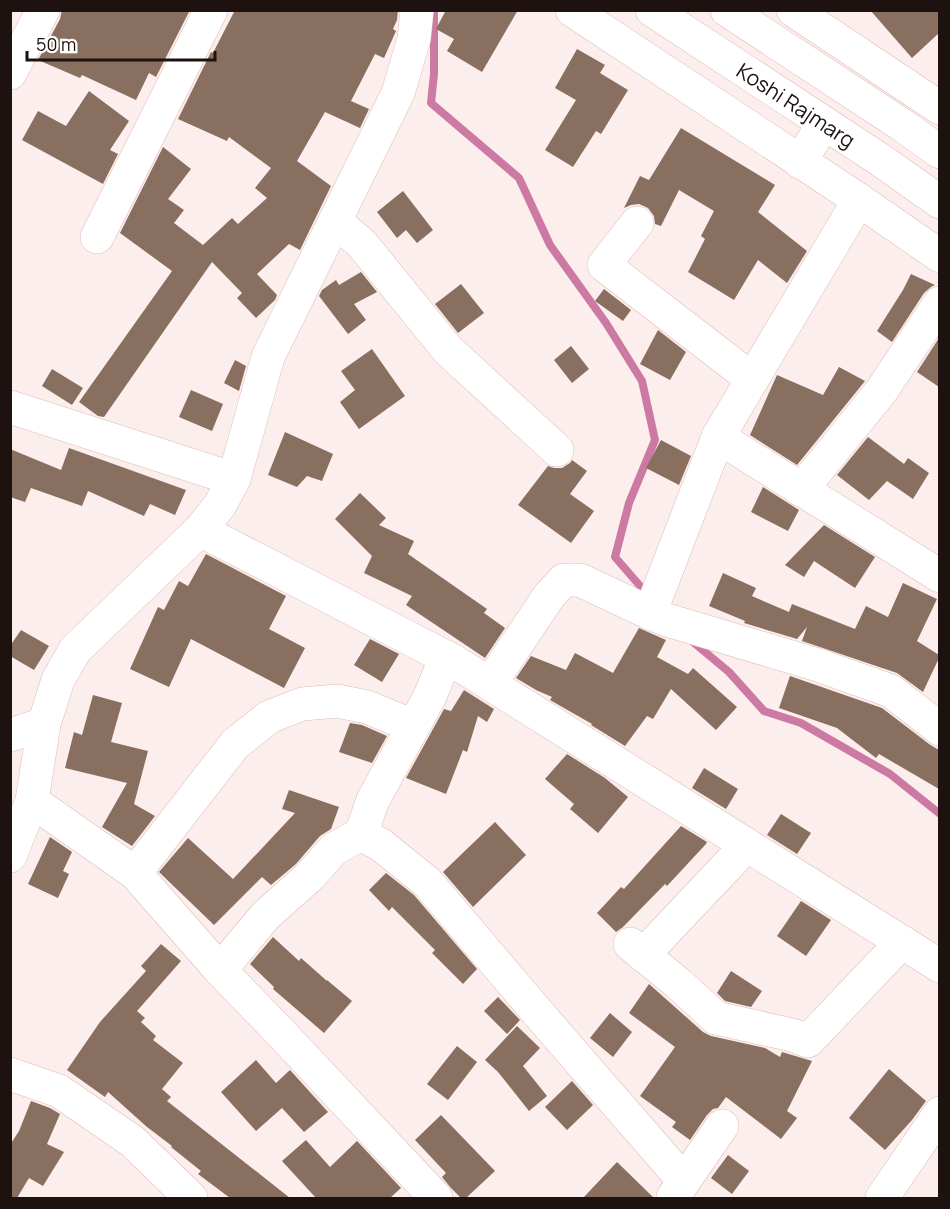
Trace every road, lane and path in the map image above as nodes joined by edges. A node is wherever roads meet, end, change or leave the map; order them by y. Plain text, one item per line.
1 (211, 10) edge
2 (417, 10) edge
3 (572, 10) edge
4 (652, 10) edge
5 (727, 10) edge
6 (793, 10) edge
7 (28, 21) edge
8 (10, 73) edge
9 (939, 108) edge
10 (824, 123) junction
11 (939, 152) edge
12 (800, 162) junction
13 (859, 200) junction
14 (939, 202) edge
15 (335, 221) junction
16 (637, 223) dead end
17 (97, 237) dead end
18 (938, 252) edge
19 (939, 303) edge
20 (752, 379) junction
21 (10, 407) edge
22 (718, 437) junction
23 (557, 450) dead end
24 (234, 479) junction
25 (801, 490) junction
26 (200, 530) junction
27 (939, 576) edge
28 (650, 614) junction
29 (446, 657) junction
30 (490, 684) junction
31 (44, 724) junction
32 (413, 726) junction
33 (939, 729) edge
34 (10, 735) edge
35 (32, 801) junction
36 (361, 834) junction
37 (747, 845) junction
38 (10, 856) edge
39 (135, 873) junction
40 (902, 942) junction
41 (939, 966) edge
42 (220, 970) junction
43 (10, 1074) edge
44 (939, 1113) edge
45 (722, 1126) dead end
46 (678, 1190) edge
47 (191, 1198) edge
48 (436, 1198) edge
49 (882, 1198) edge

1 - 17 street
2 - 15 street
3 - 12 street
4 - 10 street, Koshi Rajmarg
5 - 11 street, Koshi Rajmarg
6 - 9 street
7 - 8 street
10 - 12 street
10 - 14 street, Koshi Rajmarg
12 - 13 street
13 - 18 street
13 - 20 street
15 - 23 street
15 - 24 street
16 - 20 street
19 - 25 street
20 - 22 street
21 - 24 street
22 - 25 street
22 - 28 street
24 - 26 street
25 - 27 street
26 - 29 street
26 - 31 street
28 - 30 street
28 - 33 street
29 - 30 street
29 - 32 street
30 - 37 street
31 - 34 street
31 - 35 street
32 - 36 street
32 - 39 street
35 - 38 street
35 - 39 street
36 - 42 street
36 - 46 street
37 - 40 street
37 - 40 street
39 - 42 street
40 - 41 street
42 - 48 street
43 - 47 street
44 - 49 street
45 - 46 street

